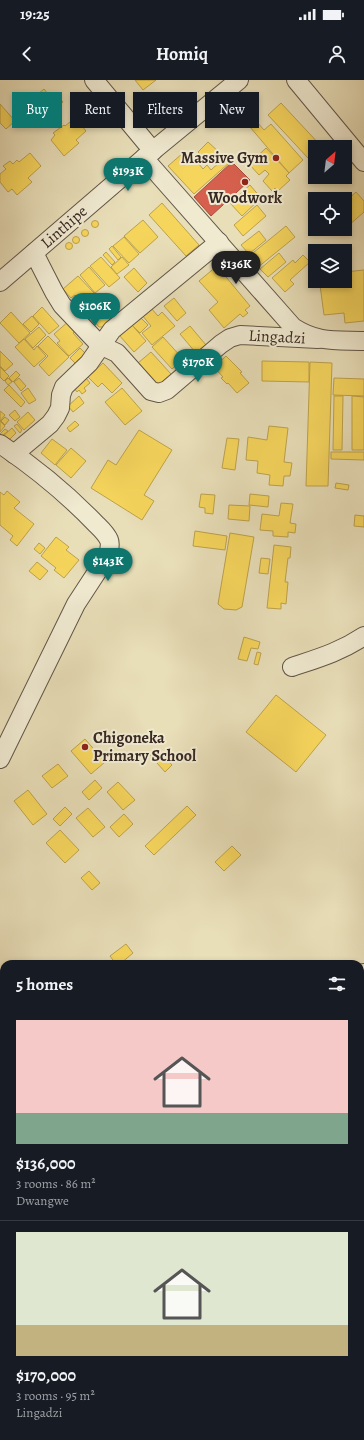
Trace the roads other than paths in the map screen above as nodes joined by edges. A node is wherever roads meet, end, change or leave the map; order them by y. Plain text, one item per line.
1 (94, 80) edge
2 (239, 80) edge
3 (296, 80) edge
4 (149, 155) junction
5 (364, 162) edge
6 (219, 242) junction
7 (34, 253) junction
8 (0, 282) edge
9 (318, 339) junction
10 (364, 341) edge
11 (100, 345) junction
12 (7, 449) edge
13 (364, 636) edge
14 (292, 667) dead end
15 (0, 759) edge

1 - 4 street
2 - 4 street, Linthipe
3 - 5 street
4 - 6 street
4 - 7 street, Linthipe
6 - 9 street
6 - 11 street
7 - 8 street, Linthipe
7 - 11 street, Lingadzi
9 - 10 street, Lingadzi
9 - 11 street, Lingadzi
11 - 12 street
12 - 15 street
13 - 14 street

